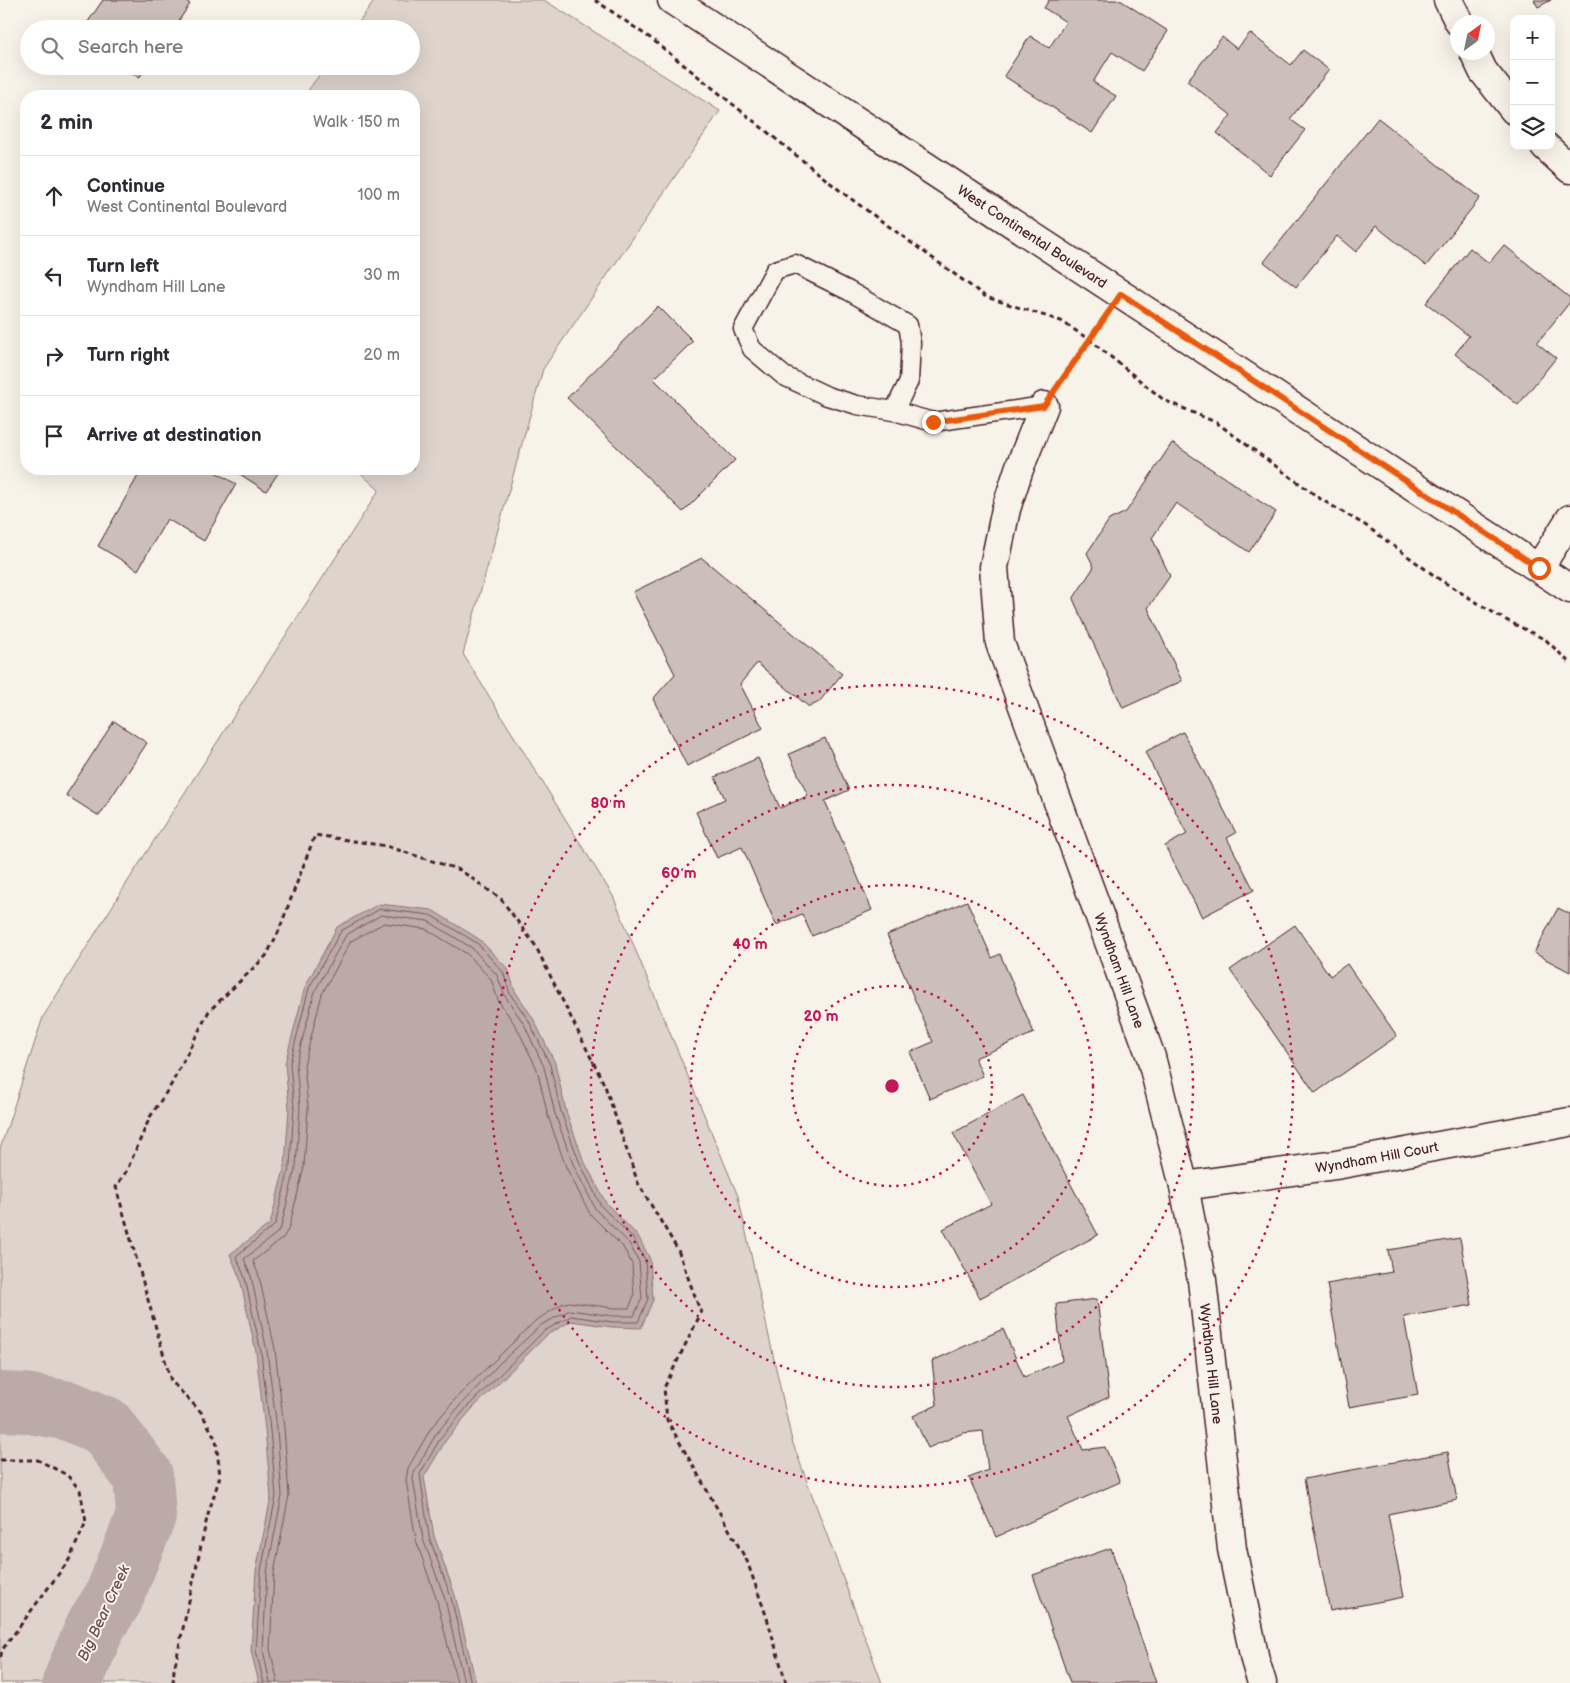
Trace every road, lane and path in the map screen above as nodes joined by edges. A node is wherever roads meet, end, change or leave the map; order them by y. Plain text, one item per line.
1 (594, 0) edge
2 (672, 0) edge
3 (1448, 0) edge
4 (1456, 15) edge
5 (1478, 60) edge
6 (1510, 105) edge
7 (1549, 150) edge
8 (1570, 169) edge
9 (1121, 294) junction
10 (1090, 340) junction
11 (1044, 406) junction
12 (894, 411) junction
13 (1570, 519) edge
14 (1539, 568) junction
15 (1570, 589) edge
16 (1570, 663) edge
17 (1568, 1122) dead end
18 (1184, 1186) junction
19 (0, 1460) edge
20 (0, 1660) edge
21 (174, 1683) edge
22 (786, 1683) edge
23 (1262, 1683) edge

1 - 10 path
2 - 9 street, West Continental Boulevard
3 - 4 street
5 - 6 street
7 - 8 street
9 - 10 path
9 - 14 street, West Continental Boulevard
10 - 11 path
10 - 16 path
11 - 12 lane
11 - 18 street, Wyndham Hill Lane
12 - 12 lane
13 - 14 street
14 - 15 street, West Continental Boulevard
17 - 18 street, Wyndham Hill Court
18 - 23 street, Wyndham Hill Lane
19 - 20 path
21 - 22 path

